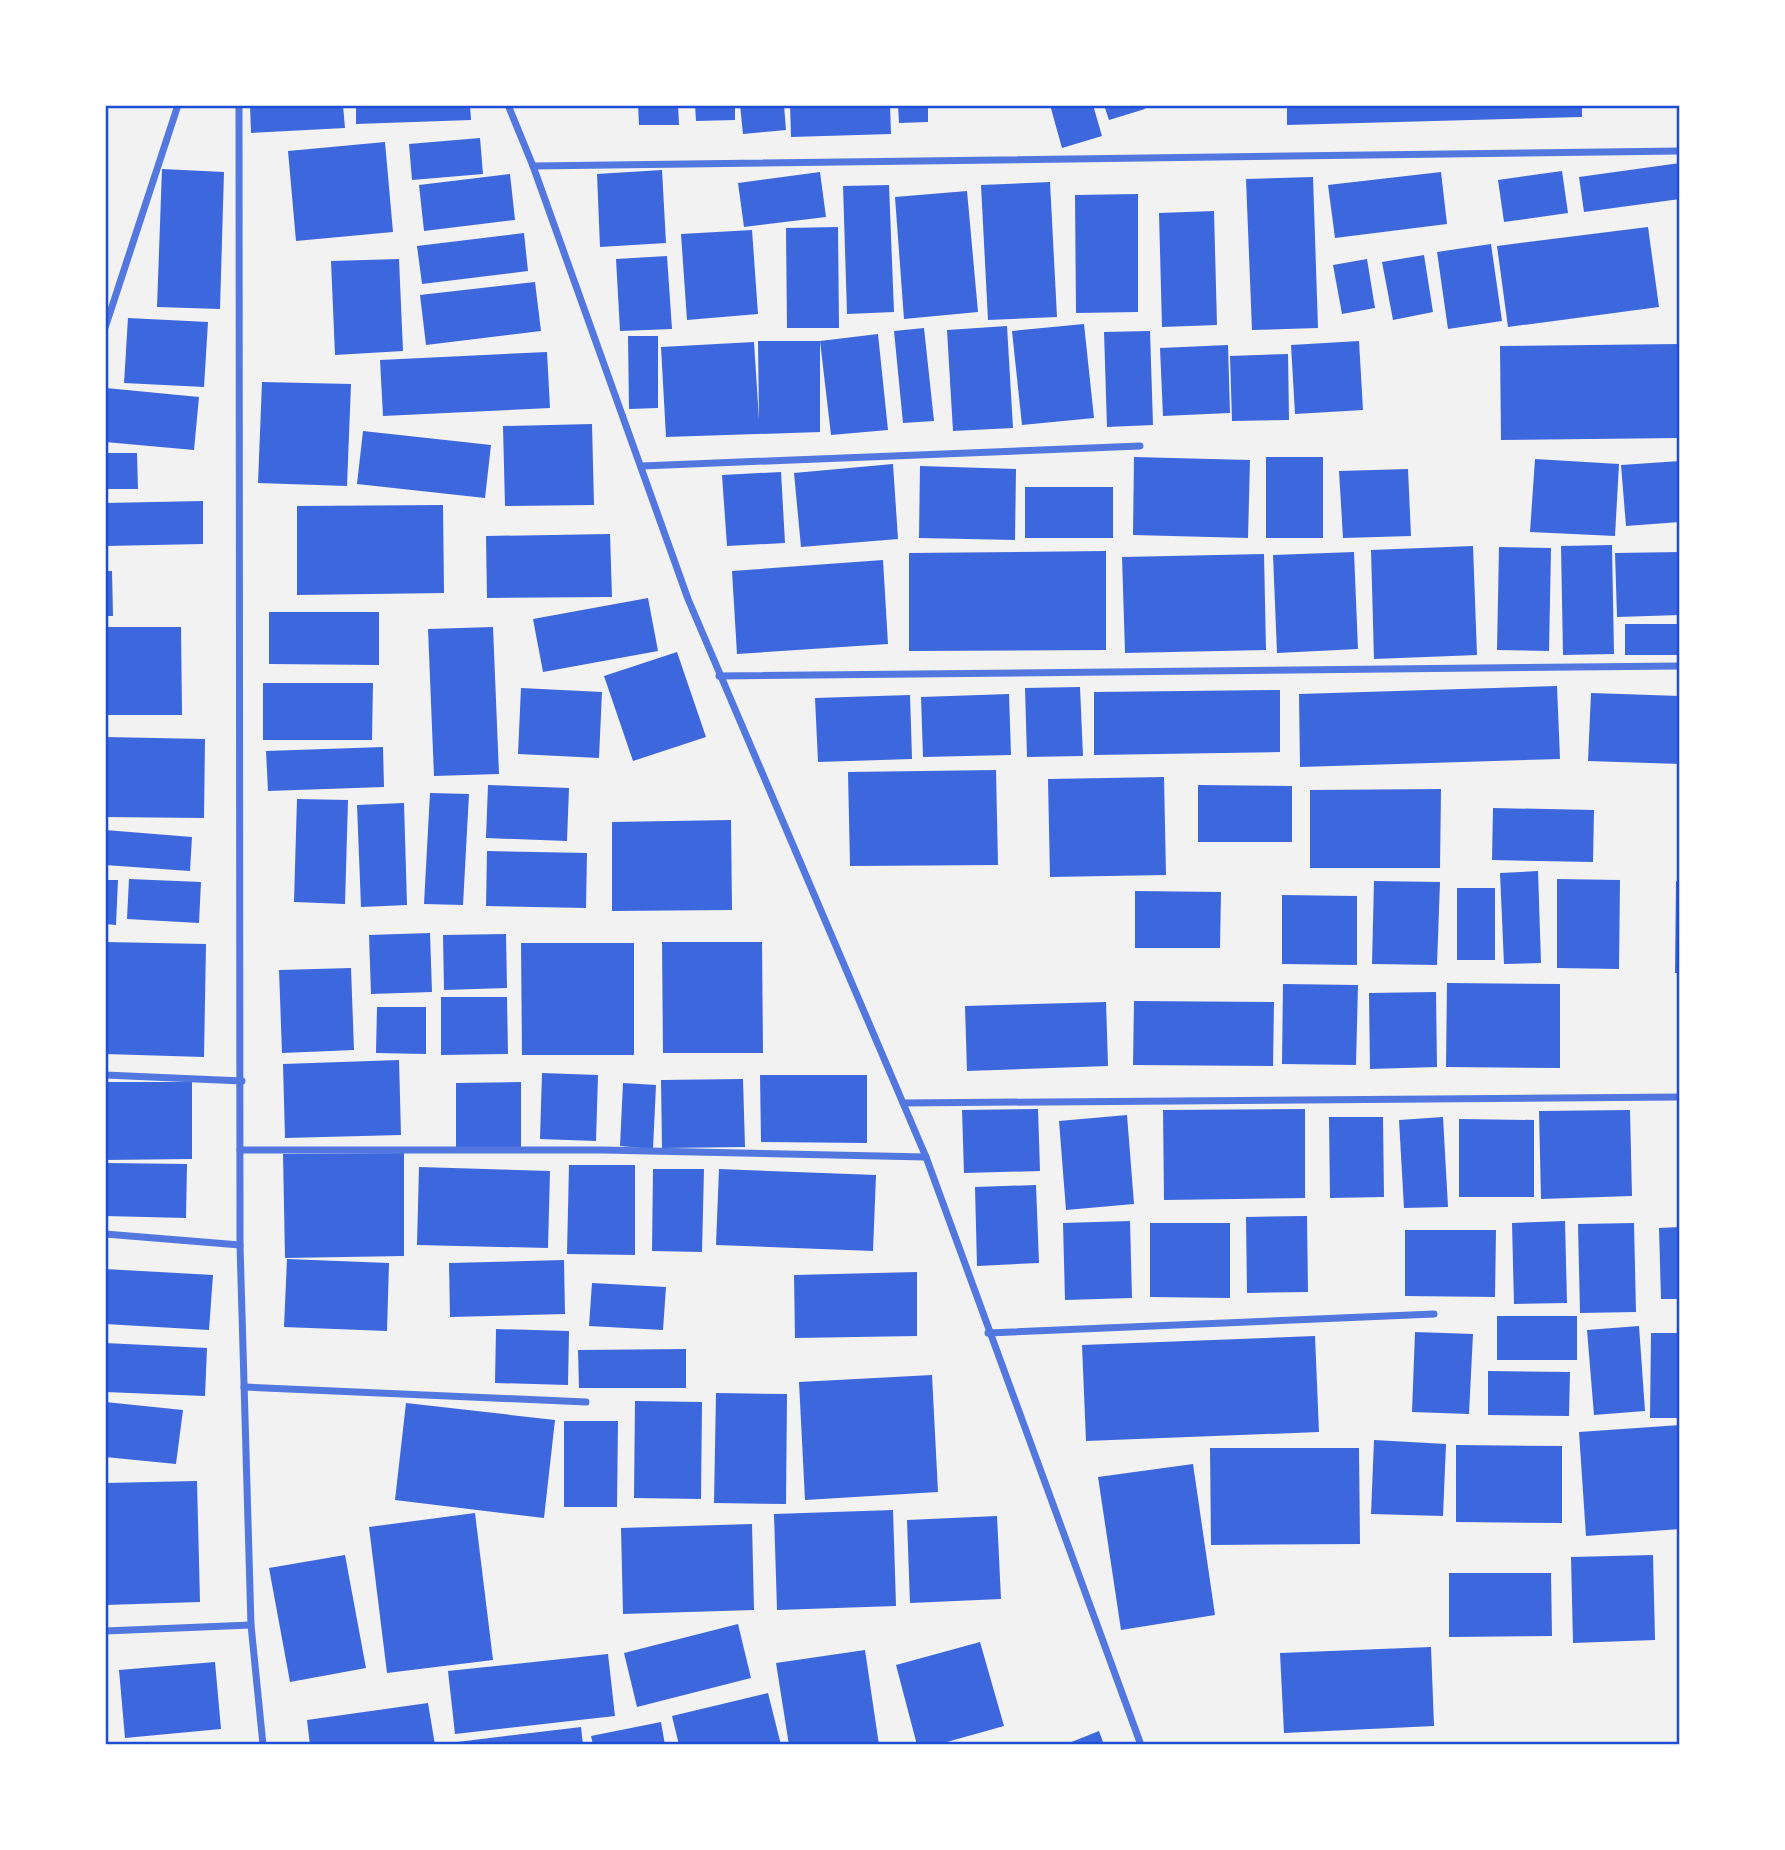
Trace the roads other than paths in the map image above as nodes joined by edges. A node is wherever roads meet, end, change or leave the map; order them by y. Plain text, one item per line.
1 (178, 105) edge
2 (239, 105) edge
3 (508, 105) edge
4 (1680, 151) edge
5 (533, 166) junction
6 (105, 327) edge
7 (1140, 446) dead end
8 (642, 466) junction
9 (1680, 666) edge
10 (719, 676) junction
11 (105, 1075) edge
12 (242, 1081) junction
13 (1680, 1097) edge
14 (903, 1103) junction
15 (240, 1150) junction
16 (926, 1157) junction
17 (105, 1234) edge
18 (240, 1245) junction
19 (1434, 1314) dead end
20 (988, 1333) junction
21 (244, 1387) junction
22 (586, 1402) dead end
23 (251, 1625) junction
24 (105, 1631) edge
25 (263, 1745) edge
26 (1141, 1745) edge

1 - 6 street
2 - 12 street
3 - 5 street
4 - 5 street
5 - 8 street
7 - 8 street
8 - 10 street
9 - 10 street
10 - 14 street
11 - 12 street
12 - 15 street
13 - 14 street
14 - 16 street
15 - 16 street
15 - 18 street
16 - 20 street
17 - 18 street
18 - 21 street
19 - 20 street
20 - 26 street
21 - 22 street
21 - 23 street
23 - 24 street
23 - 25 street

